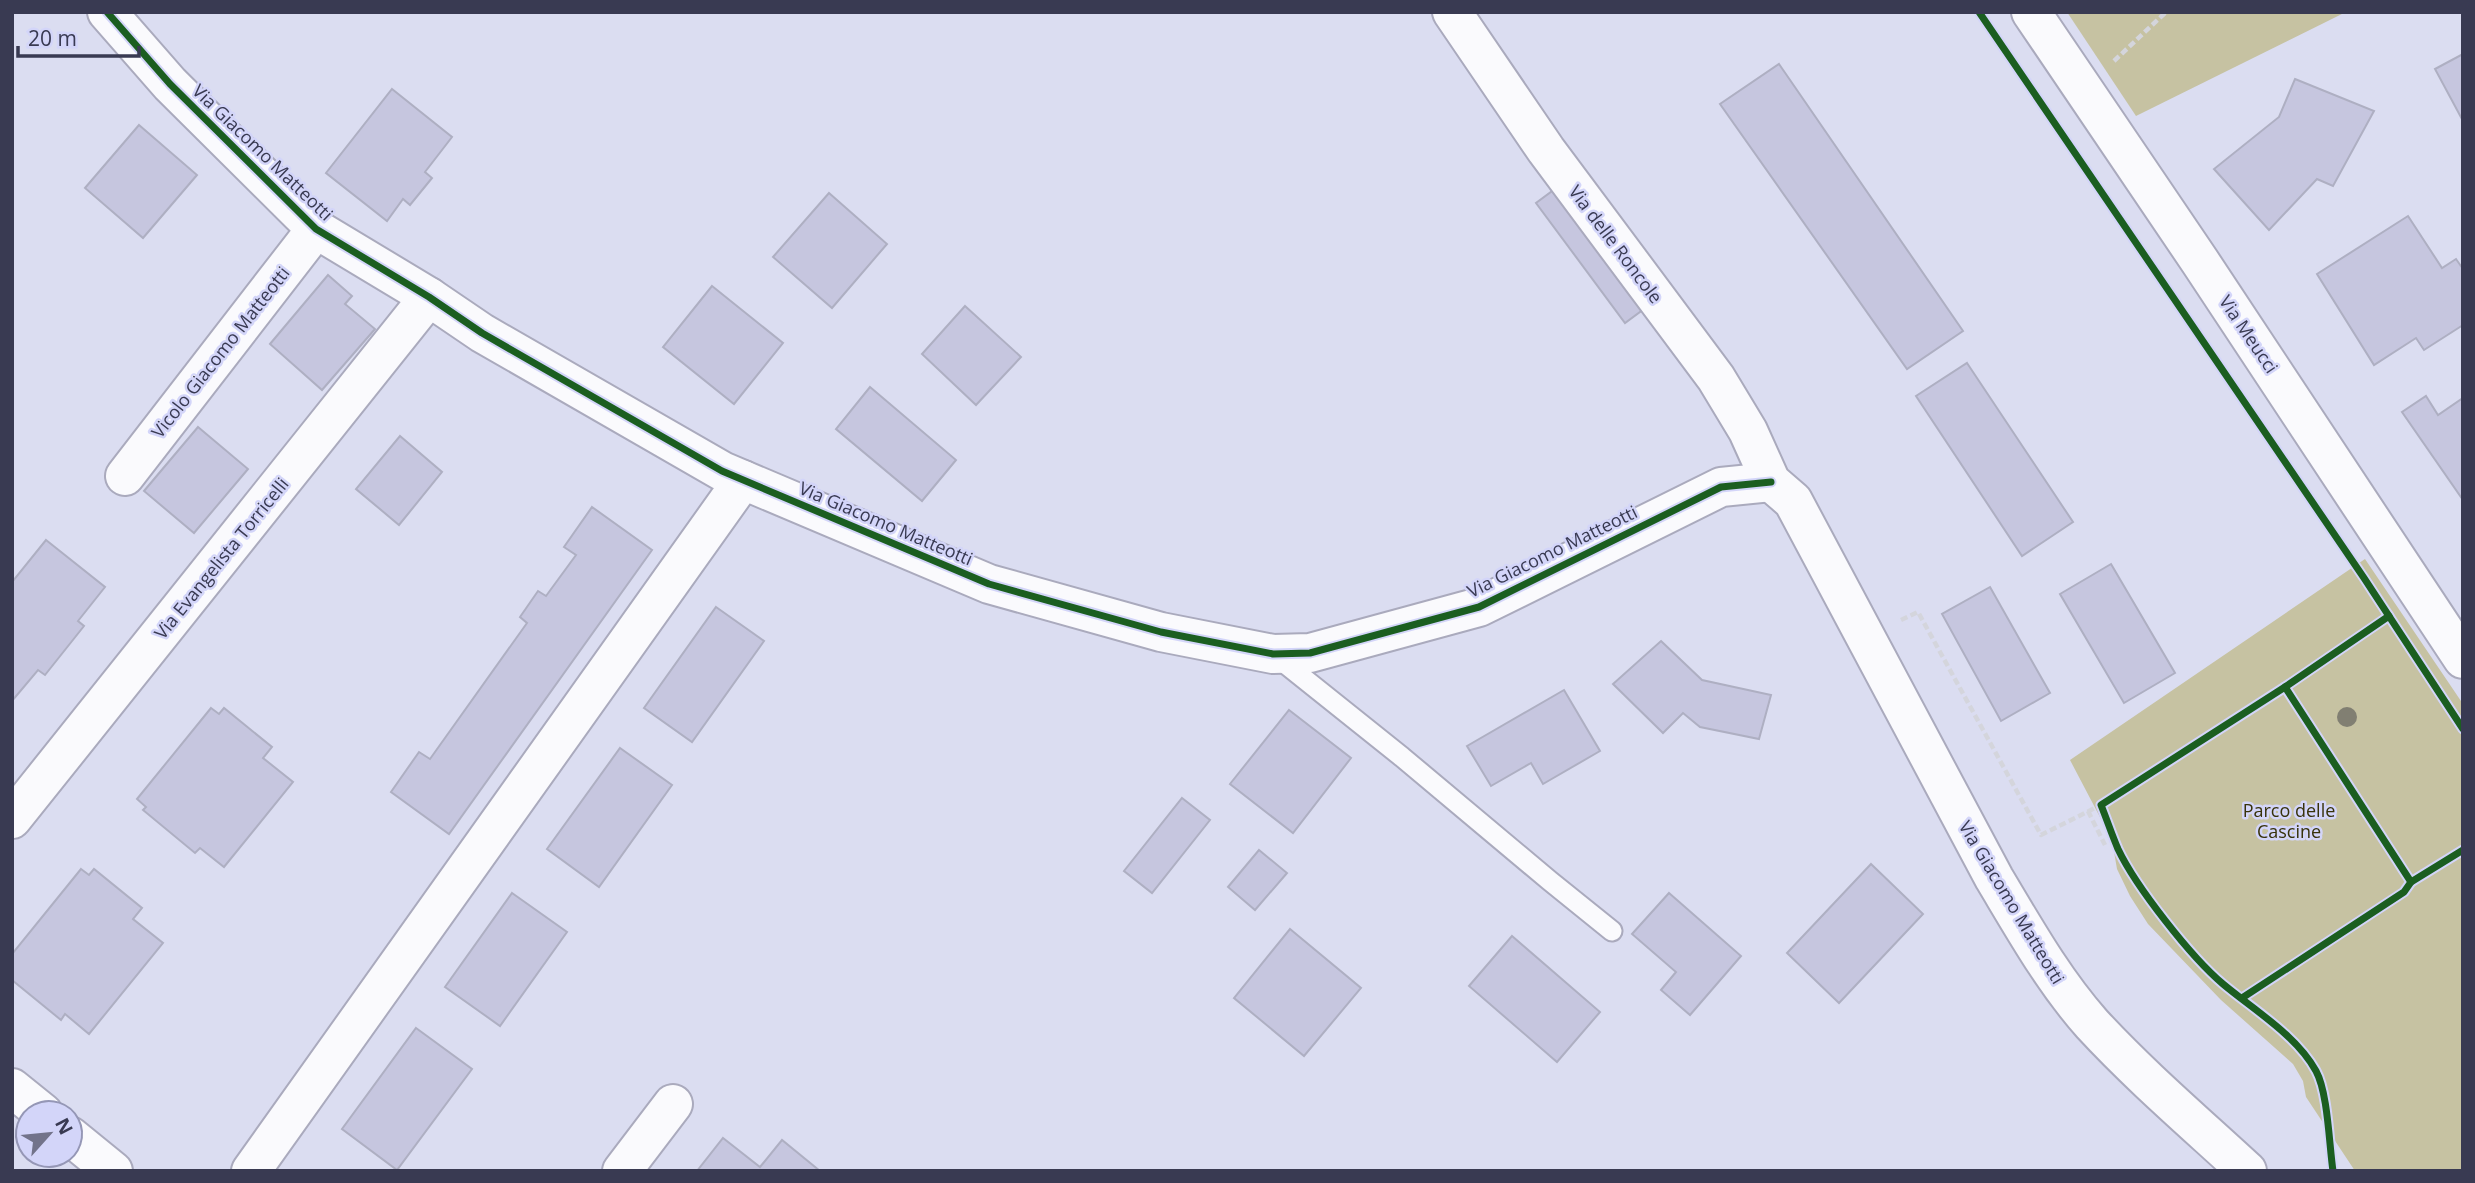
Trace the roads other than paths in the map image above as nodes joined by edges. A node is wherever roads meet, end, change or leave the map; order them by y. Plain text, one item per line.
1 (107, 12) edge
2 (1452, 12) edge
3 (2031, 12) edge
4 (316, 229) junction
5 (429, 297) junction
6 (125, 476) dead end
7 (743, 480) junction
8 (1771, 482) junction
9 (2451, 616) edge
10 (1273, 654) junction
11 (2463, 659) edge
12 (12, 819) edge
13 (1612, 931) dead end
14 (12, 1088) edge
15 (26, 1099) edge
16 (673, 1104) dead end
17 (84, 1147) edge
18 (113, 1171) edge
19 (251, 1171) edge
20 (622, 1171) edge
21 (2247, 1171) edge

1 - 4 street, Via Giacomo Matteotti
2 - 8 street, Via delle Roncole
3 - 9 street, Via Meucci
4 - 5 street, Via Giacomo Matteotti
4 - 6 street, Vicolo Giacomo Matteotti
5 - 7 street, Via Giacomo Matteotti
5 - 12 street, Via Evangelista Torricelli
7 - 10 street, Via Giacomo Matteotti
7 - 19 street
8 - 10 street, Via Giacomo Matteotti
8 - 21 street, Via Giacomo Matteotti
9 - 11 street, Via Meucci
10 - 13 lane
14 - 15 street
16 - 20 street
17 - 18 street

